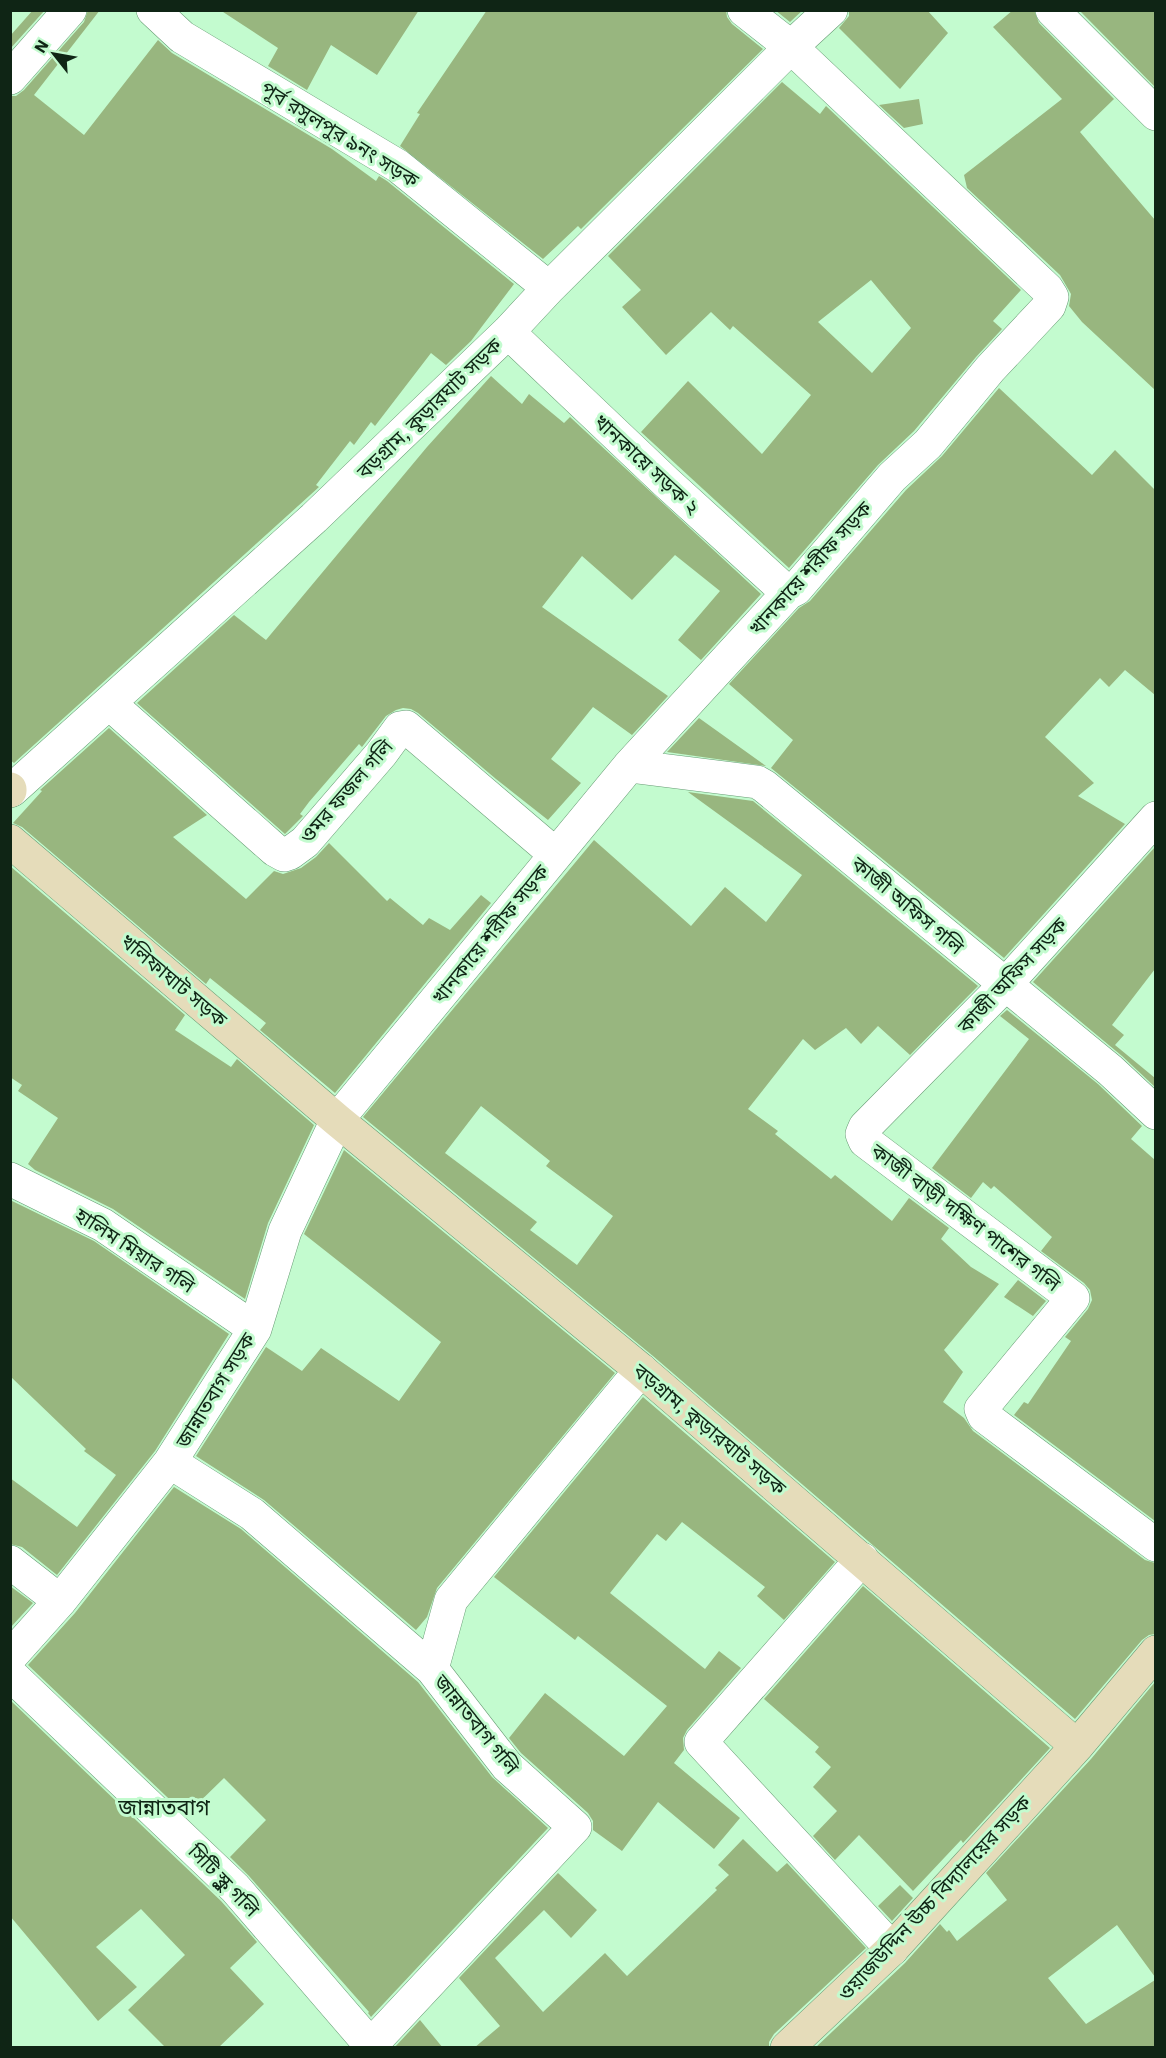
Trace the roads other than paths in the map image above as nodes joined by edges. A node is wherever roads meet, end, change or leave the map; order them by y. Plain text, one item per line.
1 (70, 10) edge
2 (153, 10) edge
3 (744, 10) edge
4 (831, 10) edge
5 (1052, 10) edge
6 (791, 47) junction
7 (10, 78) edge
8 (1155, 114) edge
9 (549, 288) junction
10 (508, 332) junction
11 (788, 593) junction
12 (109, 704) junction
13 (629, 766) junction
14 (11, 790) edge
15 (1155, 818) edge
16 (10, 841) edge
17 (555, 854) junction
18 (1005, 986) junction
19 (1155, 1113) edge
20 (338, 1120) junction
21 (865, 1127) joint
22 (10, 1179) edge
23 (255, 1329) junction
24 (641, 1370) junction
25 (170, 1462) junction
26 (1155, 1545) edge
27 (862, 1559) junction
28 (10, 1562) edge
29 (60, 1600) junction
30 (1155, 1652) edge
31 (10, 1657) edge
32 (432, 1669) junction
33 (10, 1674) edge
34 (1077, 1746) junction
35 (892, 1949) junction
36 (372, 2046) edge
37 (787, 2048) edge

1 - 7 street
2 - 9 street, পূর্ব রসুলপুর ৯নং সড়ক
3 - 6 street
4 - 6 street, বড়গ্রাম, কুড়ারঘাট সড়ক
5 - 8 street
6 - 9 street, বড়গ্রাম, কুড়ারঘাট সড়ক
6 - 11 street, খানকায়ে শরীফ সড়ক
9 - 10 street, বড়গ্রাম, কুড়ারঘাট সড়ক
10 - 11 street, খানকায়ে সড়ক ২
10 - 12 street, বড়গ্রাম, কুড়ারঘাট সড়ক
11 - 13 street, খানকায়ে শরীফ সড়ক
12 - 14 street, বড়গ্রাম, কুড়ারঘাট সড়ক
12 - 17 street, ওমর ফজল গলি
13 - 17 street, খানকায়ে শরীফ সড়ক
13 - 18 street, কাজী অফিস গলি
15 - 18 street, কাজী অফিস সড়ক
16 - 20 street, খলিফাঘাট সড়ক
17 - 20 street, খানকায়ে শরীফ সড়ক
18 - 19 street, কাজী অফিস গলি
18 - 21 street, কাজী অফিস সড়ক
20 - 23 street, জান্নাতবাগ সড়ক
20 - 24 street, বড়গ্রাম, কুড়ারঘাট সড়ক
21 - 26 street, কাজী বাড়ী দক্ষিণ পাশের গলি
22 - 23 street, হালিম মিয়ার গলি
23 - 25 street, জান্নাতবাগ সড়ক
24 - 27 street, বড়গ্রাম, কুড়ারঘাট সড়ক
24 - 32 street
25 - 29 street, জান্নাতবাগ সড়ক
25 - 32 street, জান্নাতবাগ গলি
27 - 34 street, বড়গ্রাম, কুড়ারঘাট সড়ক
27 - 35 street
28 - 29 street
29 - 31 street, জান্নাতবাগ সড়ক
30 - 34 street, ওয়াজউদ্দিন উচ্চ বিদ্যালয়ের সড়ক
32 - 36 street, জান্নাতবাগ গলি
33 - 36 street, সিটি স্কুল গলি
34 - 35 street, ওয়াজউদ্দিন উচ্চ বিদ্যালয়ের সড়ক
35 - 37 street, ওয়াজউদ্দিন উচ্চ বিদ্যালয়ের সড়ক

